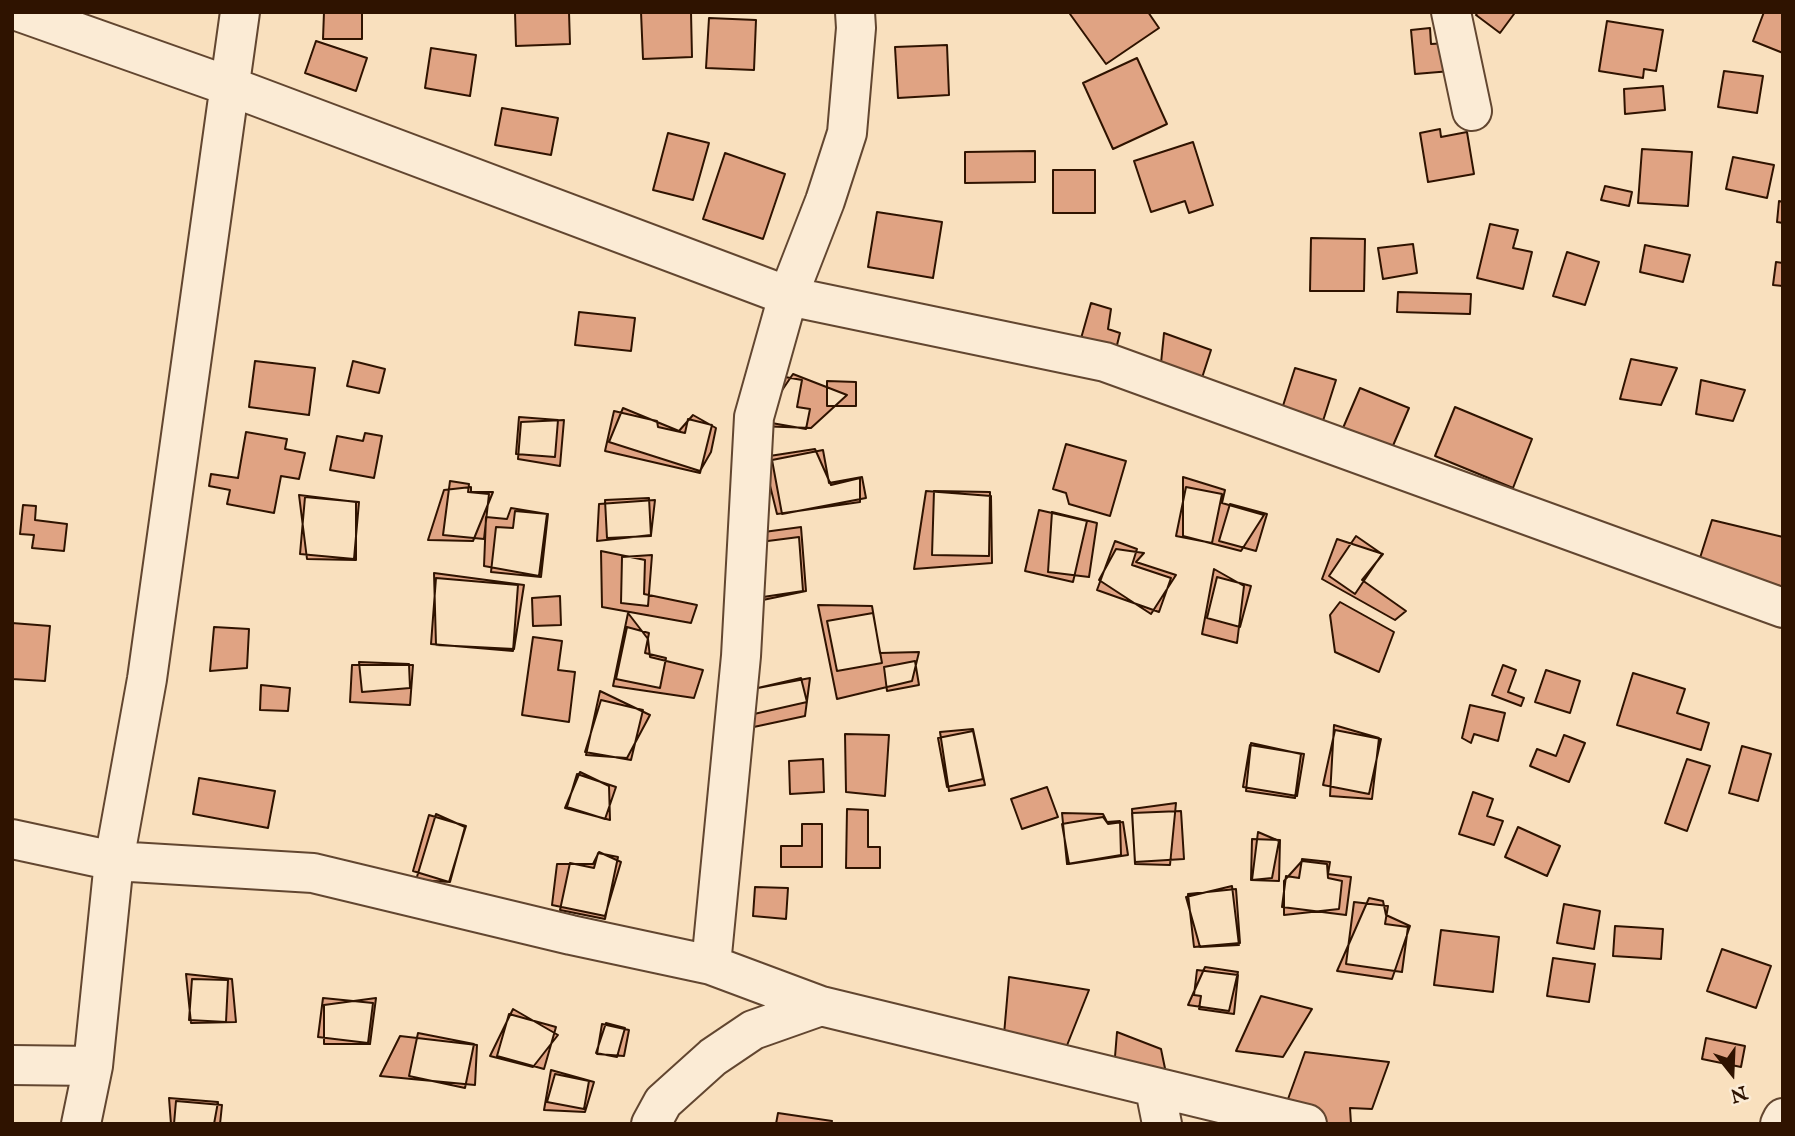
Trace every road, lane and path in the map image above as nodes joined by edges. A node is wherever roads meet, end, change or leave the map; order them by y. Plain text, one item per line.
1 (20, 12) edge
2 (240, 12) edge
3 (855, 12) edge
4 (1451, 12) edge
5 (229, 86) junction
6 (1472, 111) dead end
7 (788, 296) junction
8 (1783, 608) edge
9 (12, 839) edge
10 (114, 861) junction
11 (711, 965) junction
12 (821, 1006) junction
13 (12, 1065) edge
14 (93, 1066) junction
15 (1159, 1106) edge
16 (1783, 1118) edge
17 (81, 1124) edge
18 (651, 1124) edge
19 (1307, 1124) edge
20 (1780, 1124) edge

1 - 5 street
2 - 5 street
3 - 7 street
4 - 6 street
5 - 7 street
5 - 10 street
7 - 8 street
7 - 11 street
9 - 10 street
10 - 11 street
10 - 14 street
11 - 12 street
12 - 15 street
12 - 18 street
13 - 14 street
14 - 17 street
15 - 19 street
16 - 20 street

